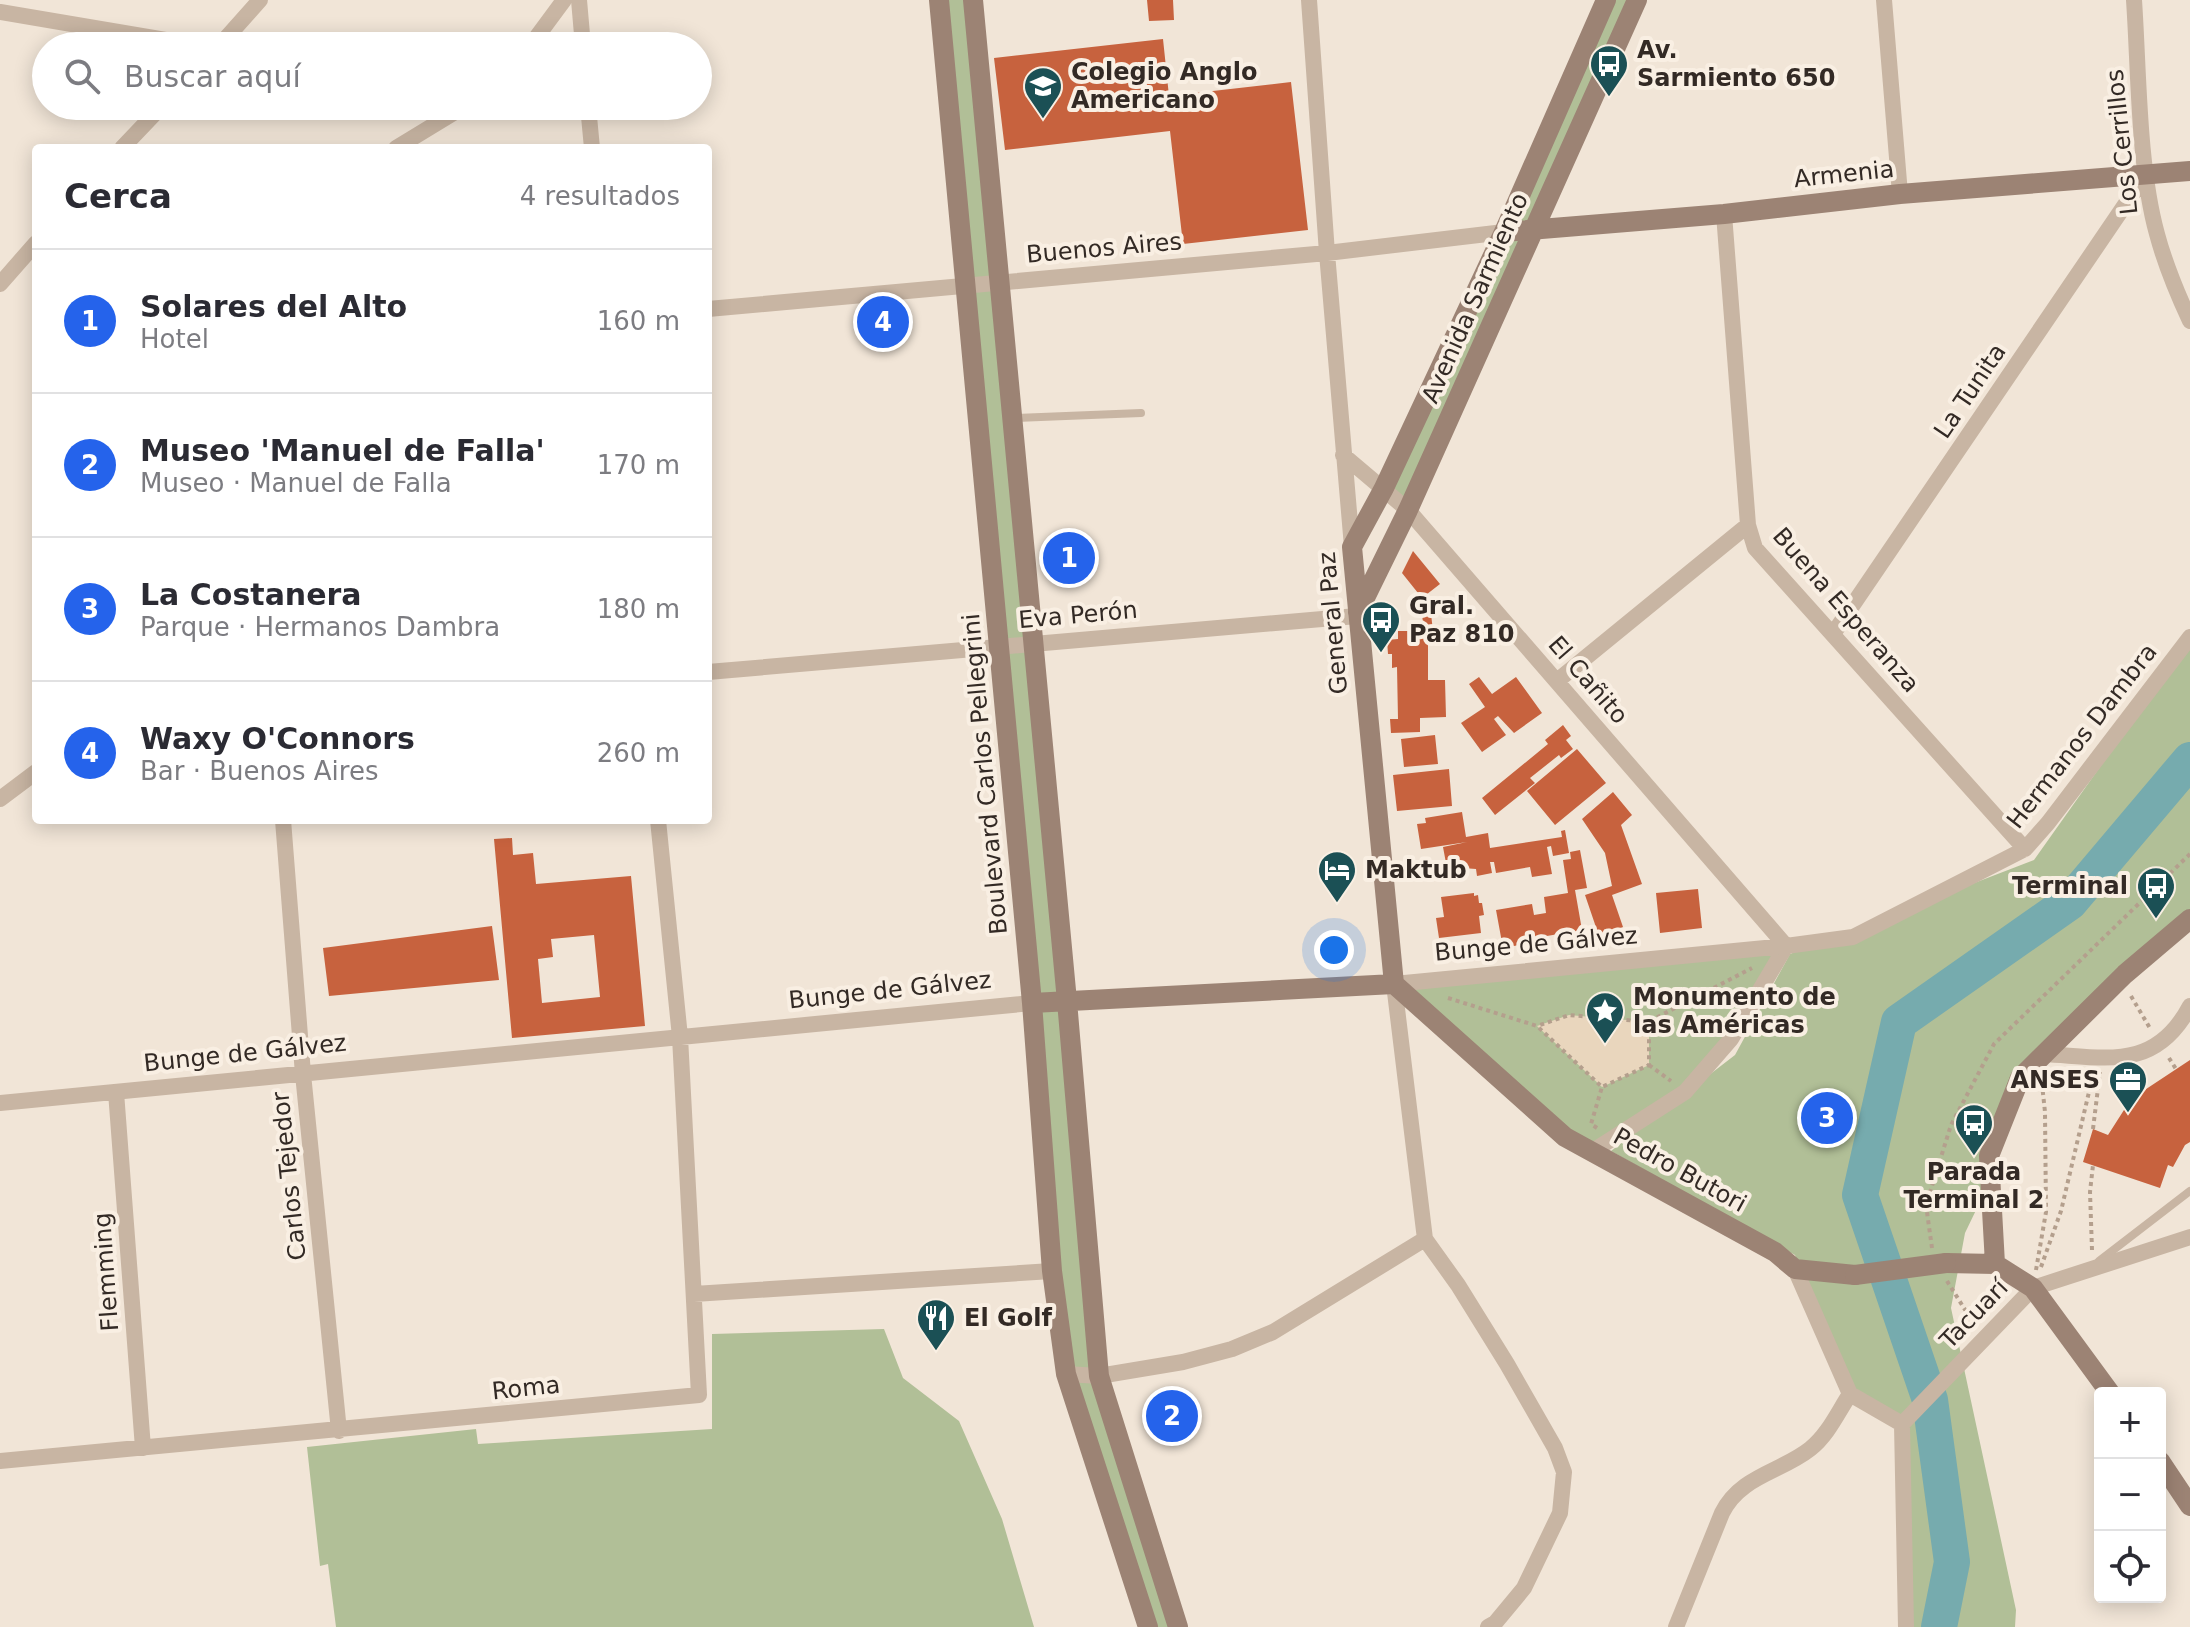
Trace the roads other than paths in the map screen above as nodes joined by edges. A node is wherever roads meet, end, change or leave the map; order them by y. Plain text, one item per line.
1 (260, 0) edge
2 (564, 0) edge
3 (579, 0) edge
4 (939, 0) edge
5 (973, 0) edge
6 (1309, 0) edge
7 (1606, 0) edge
8 (1637, 0) edge
9 (1884, 0) edge
10 (2134, 0) edge
11 (0, 12) edge
12 (118, 32) edge
13 (231, 32) edge
14 (540, 32) edge
15 (582, 32) edge
16 (149, 120) edge
17 (442, 120) edge
18 (589, 120) edge
19 (126, 144) edge
20 (403, 144) edge
21 (592, 144) edge
22 (2190, 171) edge
23 (2146, 174) junction
24 (1900, 194) junction
25 (1724, 214) junction
26 (1534, 231) junction
27 (1504, 232) junction
28 (32, 248) edge
29 (1327, 253) junction
30 (1000, 281) junction
31 (0, 284) edge
32 (967, 284) junction
33 (712, 309) edge
34 (2190, 321) edge
35 (1141, 413) dead end
36 (1013, 418) junction
37 (1343, 455) junction
38 (1384, 488) junction
39 (1408, 510) junction
40 (1748, 525) junction
41 (1352, 547) junction
42 (1357, 616) junction
43 (1833, 634) junction
44 (2190, 637) edge
45 (1033, 642) junction
46 (999, 645) junction
47 (712, 672) edge
48 (1557, 681) junction
49 (32, 775) edge
50 (0, 799) edge
51 (283, 824) edge
52 (658, 824) edge
53 (2025, 849) junction
54 (2190, 919) edge
55 (1786, 946) junction
56 (1394, 984) junction
57 (1067, 1001) junction
58 (1032, 1003) junction
59 (2190, 1006) edge
60 (680, 1037) junction
61 (2042, 1057) junction
62 (303, 1074) junction
63 (116, 1092) junction
64 (0, 1103) edge
65 (1593, 1151) junction
66 (2190, 1191) edge
67 (2190, 1237) edge
68 (1425, 1239) junction
69 (1995, 1264) junction
70 (2091, 1268) junction
71 (1795, 1269) junction
72 (1052, 1271) junction
73 (2033, 1288) junction
74 (694, 1294) junction
75 (1066, 1374) junction
76 (1099, 1376) junction
77 (2106, 1387) edge
78 (1850, 1394) junction
79 (1902, 1424) junction
80 (339, 1431) junction
81 (143, 1448) junction
82 (0, 1461) edge
83 (2166, 1470) edge
84 (2190, 1506) edge
85 (1148, 1627) edge
86 (1178, 1627) edge
87 (1488, 1627) edge
88 (1676, 1627) edge
89 (1906, 1627) edge

1 - 13 street
2 - 14 street
3 - 15 street
4 - 32 street, Boulevard Carlos Pellegrini
5 - 30 street
6 - 29 street, General Paz
7 - 27 street, Avenida Sarmiento
8 - 26 street, Avenida Sarmiento
9 - 24 street
10 - 23 street, Los Cerrillos
11 - 12 street
16 - 19 street
17 - 20 street
18 - 21 street
22 - 23 street, Armenia
23 - 24 street, Armenia
23 - 34 street, Los Cerrillos
23 - 43 street, La Tunita
24 - 25 street, Armenia
25 - 26 street, Armenia
25 - 40 street, Buena Esperanza
26 - 27 street, Armenia
26 - 39 street, Avenida Sarmiento
27 - 29 street, Buenos Aires
27 - 38 street, Avenida Sarmiento
28 - 31 street
29 - 30 street, Buenos Aires
29 - 37 street, General Paz
30 - 32 street, Buenos Aires
30 - 36 street
32 - 33 street, Buenos Aires
32 - 46 street, Boulevard Carlos Pellegrini
35 - 36 lane
36 - 45 street
37 - 38 street, El Cañito
37 - 41 street, General Paz
38 - 39 street, El Cañito
38 - 41 street, Avenida Sarmiento
39 - 42 street, Avenida Sarmiento
39 - 48 street, El Cañito
40 - 43 street, Buena Esperanza
40 - 48 street
41 - 42 street, General Paz
42 - 45 street, Eva Perón
42 - 56 street, General Paz
43 - 53 street, Buena Esperanza
44 - 53 street, Hermanos Dambra
45 - 46 street, Eva Perón
45 - 57 street
46 - 47 street, Eva Perón
46 - 58 street, Boulevard Carlos Pellegrini
48 - 55 street, El Cañito
49 - 50 street
51 - 62 street, Carlos Tejedor
52 - 60 street, Roma
53 - 55 street, Hermanos Dambra
54 - 61 street
55 - 56 street, Bunge de Gálvez
55 - 65 street
56 - 57 street, Bunge de Gálvez
56 - 65 street, Pedro Butori
56 - 68 street, General Paz
57 - 58 street, Bunge de Gálvez
57 - 76 street
58 - 60 street, Bunge de Gálvez
58 - 72 street, Boulevard Carlos Pellegrini
59 - 61 street
60 - 62 street, Bunge de Gálvez
60 - 74 street, Roma
61 - 69 street
62 - 63 street, Bunge de Gálvez
62 - 80 street, Carlos Tejedor
63 - 64 street, Bunge de Gálvez
63 - 81 street, Flemming
65 - 71 street, Pedro Butori
66 - 70 lane
67 - 70 street, Tacuarí
68 - 76 street
68 - 87 street
69 - 71 street, bridge
69 - 73 street
70 - 73 street, Tacuarí
71 - 78 street, Pedro Butori
72 - 74 street
72 - 75 street, Boulevard Carlos Pellegrini
73 - 77 street
73 - 79 street, Tacuarí
74 - 80 street, Roma
75 - 76 street
75 - 85 street, Boulevard Carlos Pellegrini
76 - 86 street
78 - 79 street
78 - 88 street
79 - 89 street
80 - 81 street, Roma
81 - 82 street, Roma
83 - 84 street

